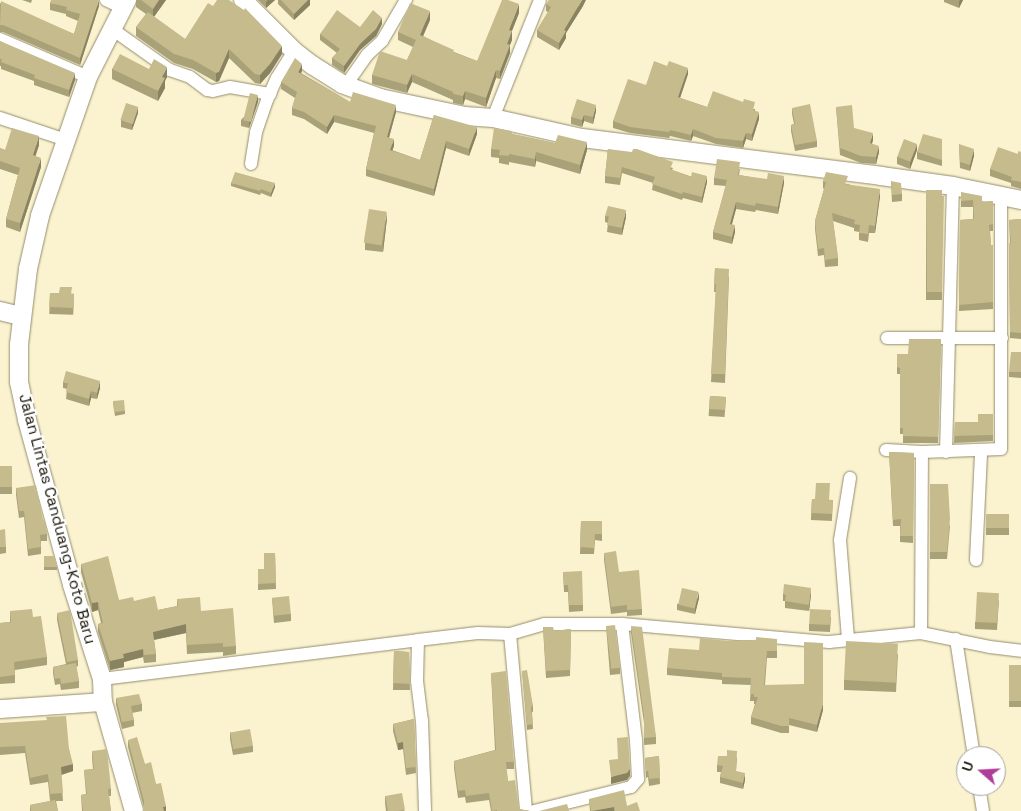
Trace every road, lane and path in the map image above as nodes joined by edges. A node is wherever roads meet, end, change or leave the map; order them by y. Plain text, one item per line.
1 (106, 0) edge
2 (244, 0) edge
3 (406, 0) edge
4 (540, 0) edge
5 (125, 4) edge
6 (112, 28) junction
7 (0, 39) edge
8 (294, 51) junction
9 (88, 77) junction
10 (346, 85) junction
11 (270, 94) junction
12 (0, 118) edge
13 (494, 118) junction
14 (66, 140) junction
15 (251, 164) dead end
16 (953, 186) junction
17 (1001, 196) junction
18 (1021, 200) edge
19 (0, 311) edge
20 (20, 316) junction
21 (949, 337) junction
22 (887, 338) dead end
23 (1002, 338) junction
24 (886, 450) dead end
25 (922, 452) junction
26 (946, 452) junction
27 (981, 452) junction
28 (850, 478) dead end
29 (976, 560) dead end
30 (622, 624) junction
31 (921, 633) junction
32 (510, 634) junction
33 (956, 638) junction
34 (848, 639) junction
35 (418, 640) junction
36 (1021, 651) edge
37 (102, 680) junction
38 (104, 702) junction
39 (0, 709) edge
40 (972, 746) edge
41 (981, 796) edge
42 (134, 811) edge
43 (425, 811) edge
44 (526, 811) edge
45 (534, 811) edge
46 (983, 811) edge

1 - 5 street
2 - 8 street
3 - 10 street
4 - 13 street
5 - 6 street, Jalan Lintas Canduang-Koto Baru
6 - 9 street, Jalan Lintas Canduang-Koto Baru
6 - 11 street
7 - 9 street
8 - 10 street
8 - 11 street
9 - 14 street, Jalan Lintas Canduang-Koto Baru
10 - 13 street
11 - 15 street
12 - 14 street
13 - 16 street
14 - 20 street, Jalan Lintas Canduang-Koto Baru
16 - 17 street
16 - 21 street
17 - 18 street
17 - 23 street
19 - 20 street
20 - 37 street, Jalan Lintas Canduang-Koto Baru
21 - 22 street
21 - 23 street
21 - 26 street
23 - 27 street
24 - 25 street
25 - 26 street
25 - 31 street
26 - 27 street
27 - 29 street
28 - 34 street
30 - 32 street
30 - 34 street
30 - 45 street
31 - 33 street
31 - 34 street
32 - 35 street
32 - 44 street
33 - 36 street
33 - 40 street
35 - 37 street
35 - 43 street
37 - 38 street, Jalan Lintas Canduang-Koto Baru
38 - 39 street
38 - 42 street, Jalan Lintas Canduang-Koto Baru
41 - 46 street

